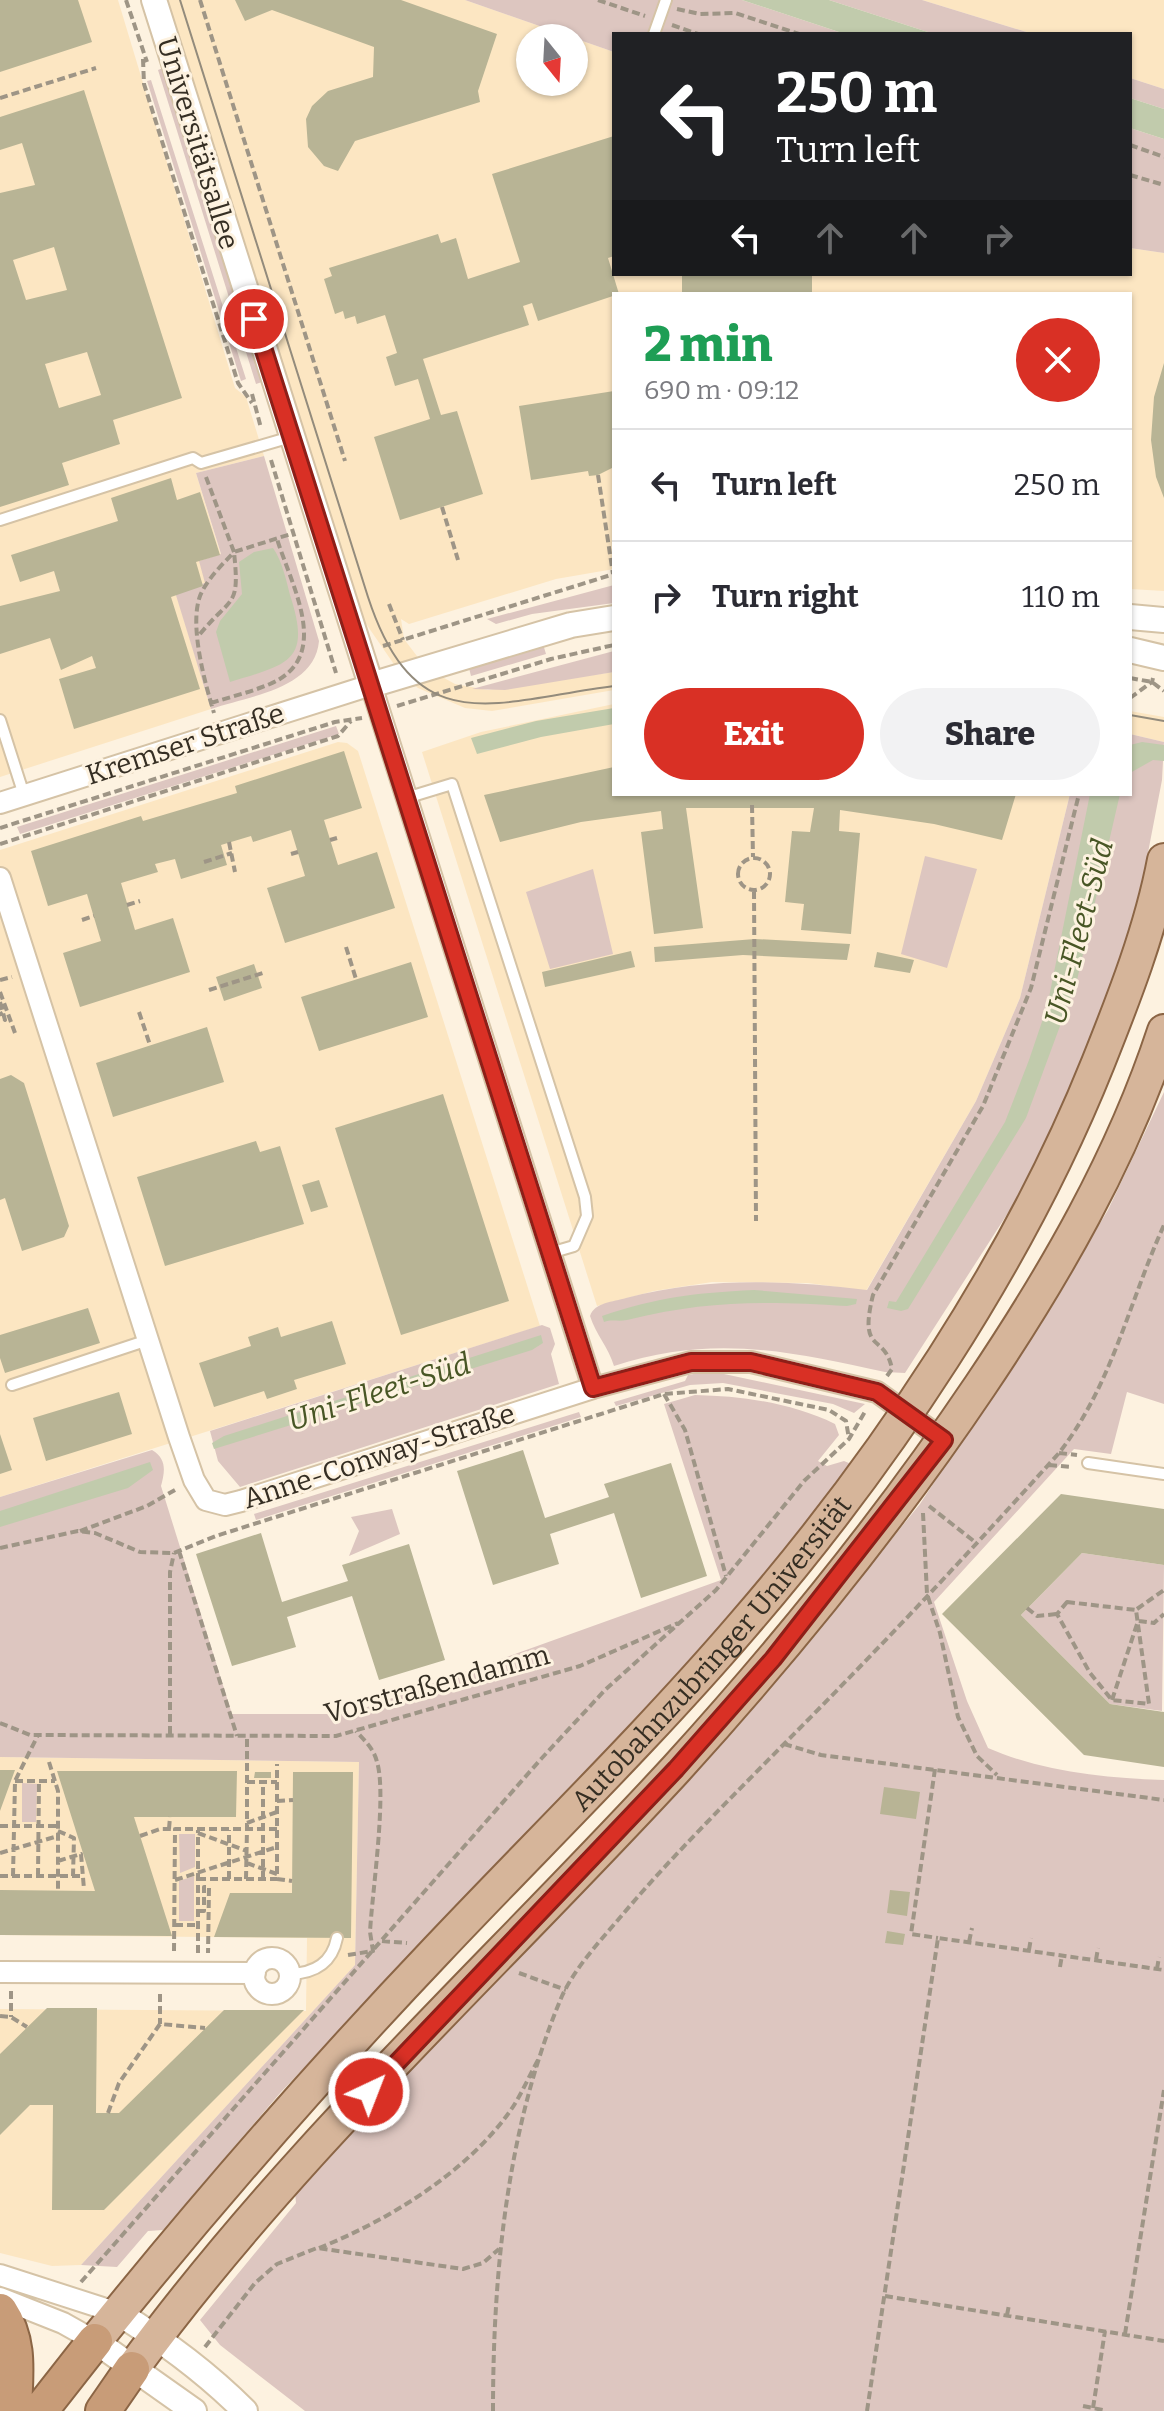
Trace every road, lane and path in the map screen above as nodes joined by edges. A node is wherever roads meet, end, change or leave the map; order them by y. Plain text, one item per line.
1 (126, 0) edge
2 (154, 0) edge
3 (200, 0) edge
4 (665, 3) edge
5 (655, 32) edge
6 (793, 32) edge
7 (96, 68) dead end
8 (0, 98) edge
9 (1132, 146) edge
10 (1164, 157) edge
11 (1132, 176) edge
12 (1164, 185) edge
13 (291, 437) junction
14 (266, 444) junction
15 (345, 461) dead end
16 (201, 463) junction
17 (598, 475) dead end
18 (442, 507) dead end
19 (0, 520) edge
20 (294, 533) junction
21 (277, 539) junction
22 (234, 552) junction
23 (458, 560) dead end
24 (612, 567) edge
25 (612, 574) edge
26 (389, 604) dead end
27 (1132, 617) edge
28 (612, 618) edge
29 (1164, 620) edge
30 (199, 636) junction
31 (612, 645) edge
32 (1132, 650) edge
33 (1164, 658) edge
34 (332, 662) dead end
35 (1132, 678) edge
36 (1152, 682) junction
37 (371, 685) junction
38 (1164, 691) edge
39 (1132, 697) edge
40 (211, 703) junction
41 (380, 712) junction
42 (0, 720) edge
43 (351, 721) junction
44 (221, 734) junction
45 (24, 795) junction
46 (1079, 796) edge
47 (406, 798) junction
48 (0, 803) edge
49 (752, 805) dead end
50 (0, 828) edge
51 (337, 838) dead end
52 (330, 840) dead end
53 (229, 842) dead end
54 (0, 844) edge
55 (298, 852) dead end
56 (232, 853) junction
57 (291, 854) dead end
58 (753, 857) junction
59 (1164, 860) edge
60 (204, 862) dead end
61 (235, 872) dead end
62 (0, 878) edge
63 (754, 891) junction
64 (140, 901) dead end
65 (127, 905) dead end
66 (94, 916) dead end
67 (82, 920) dead end
68 (346, 947) dead end
69 (266, 972) dead end
70 (356, 979) dead end
71 (209, 990) dead end
72 (0, 992) edge
73 (0, 1002) edge
74 (0, 1012) edge
75 (139, 1012) dead end
76 (1164, 1031) edge
77 (15, 1033) dead end
78 (150, 1045) dead end
79 (756, 1221) dead end
80 (1164, 1225) edge
81 (550, 1253) junction
82 (148, 1340) junction
83 (12, 1385) dead end
84 (593, 1388) junction
85 (877, 1392) junction
86 (664, 1394) junction
87 (906, 1413) junction
88 (849, 1439) junction
89 (944, 1440) junction
90 (1088, 1463) joint
91 (1048, 1465) junction
92 (1164, 1474) edge
93 (194, 1480) junction
94 (923, 1501) dead end
95 (78, 1531) junction
96 (0, 1548) edge
97 (176, 1552) junction
98 (726, 1578) junction
99 (1164, 1590) edge
100 (927, 1594) junction
101 (1027, 1608) dead end
102 (1136, 1610) junction
103 (1057, 1614) junction
104 (1164, 1614) edge
105 (684, 1620) junction
106 (1138, 1621) junction
107 (1112, 1700) junction
108 (0, 1723) edge
109 (356, 1731) junction
110 (38, 1735) junction
111 (170, 1735) junction
112 (237, 1737) junction
113 (247, 1737) junction
114 (784, 1744) junction
115 (49, 1762) dead end
116 (277, 1764) dead end
117 (936, 1769) junction
118 (998, 1777) junction
119 (15, 1781) junction
120 (39, 1781) junction
121 (55, 1781) junction
122 (247, 1782) junction
123 (263, 1782) junction
124 (277, 1782) junction
125 (263, 1796) junction
126 (277, 1798) junction
127 (293, 1800) dead end
128 (1164, 1800) edge
129 (277, 1812) junction
130 (170, 1817) dead end
131 (263, 1817) junction
132 (0, 1826) edge
133 (14, 1826) junction
134 (38, 1826) junction
135 (247, 1826) junction
136 (172, 1829) junction
137 (229, 1829) junction
138 (263, 1829) junction
139 (277, 1829) junction
140 (58, 1831) junction
141 (198, 1831) junction
142 (140, 1836) dead end
143 (38, 1842) junction
144 (229, 1844) junction
145 (277, 1847) junction
146 (14, 1849) junction
147 (263, 1852) junction
148 (0, 1853) edge
149 (73, 1857) junction
150 (247, 1857) junction
151 (58, 1861) junction
152 (229, 1862) junction
153 (263, 1869) junction
154 (198, 1872) junction
155 (0, 1876) edge
156 (13, 1876) junction
157 (38, 1876) junction
158 (58, 1876) junction
159 (73, 1876) junction
160 (84, 1876) junction
161 (277, 1877) junction
162 (198, 1879) junction
163 (229, 1879) junction
164 (246, 1879) junction
165 (263, 1879) junction
166 (175, 1880) junction
167 (292, 1881) dead end
168 (84, 1889) dead end
169 (58, 1890) dead end
170 (198, 1911) junction
171 (175, 1925) junction
172 (198, 1925) junction
173 (972, 1928) dead end
174 (174, 1933) dead end
175 (198, 1933) dead end
176 (337, 1938) dead end
177 (938, 1938) junction
178 (1031, 1938) dead end
179 (969, 1942) junction
180 (1098, 1948) dead end
181 (1029, 1950) junction
182 (373, 1951) junction
183 (334, 1952) junction
184 (1062, 1955) junction
185 (1159, 1957) dead end
186 (1096, 1960) junction
187 (1060, 1967) dead end
188 (1157, 1969) junction
189 (1164, 1970) edge
190 (0, 1972) edge
191 (209, 1972) junction
192 (290, 1974) joint
193 (11, 2008) dead end
194 (160, 2010) dead end
195 (0, 2016) edge
196 (11, 2017) junction
197 (160, 2024) junction
198 (27, 2027) dead end
199 (205, 2028) dead end
200 (542, 2051) junction
201 (1164, 2090) edge
202 (108, 2113) dead end
203 (500, 2247) junction
204 (317, 2248) junction
205 (0, 2275) edge
206 (885, 2296) junction
207 (0, 2298) edge
208 (73, 2299) junction
209 (1009, 2305) dead end
210 (0, 2311) edge
211 (118, 2313) junction
212 (1007, 2315) junction
213 (1105, 2331) junction
214 (1125, 2334) junction
215 (156, 2336) junction
216 (95, 2341) junction
217 (1164, 2341) edge
218 (205, 2347) dead end
219 (132, 2369) junction
220 (1083, 2406) dead end
221 (1093, 2408) junction
222 (1103, 2410) edge
223 (14, 2411) edge
224 (40, 2411) edge
225 (103, 2411) edge
226 (194, 2411) edge
227 (245, 2411) edge
228 (493, 2411) edge
229 (867, 2411) edge

1 - 14 path
2 - 13 street, Universitätsallee
3 - 15 path
4 - 5 lane
4 - 6 path
7 - 8 path
9 - 10 path
11 - 12 path
13 - 14 lane
13 - 37 street, Universitätsallee
14 - 16 lane
14 - 20 path
16 - 19 lane
16 - 22 path
17 - 24 path
18 - 23 path
20 - 21 path
20 - 34 path
21 - 22 path
21 - 40 path
22 - 30 path
22 - 30 path
25 - 26 path
27 - 29 street
28 - 37 street
30 - 40 path
31 - 41 path
32 - 33 street
35 - 36 path
36 - 38 path
36 - 39 path
37 - 41 street
37 - 44 street, Kremser Straße
40 - 44 path
41 - 43 path
41 - 47 street
42 - 45 lane
43 - 50 path
43 - 54 path
44 - 45 street, Kremser Straße
45 - 48 street, Kremser Straße
46 - 85 path
47 - 81 street
47 - 81 lane
49 - 58 path
51 - 52 path
53 - 56 path
55 - 57 path
56 - 60 path
56 - 61 path
58 - 63 path
58 - 63 path
59 - 87 main road, Autobahnzubringer Universität
62 - 82 street
63 - 79 path
64 - 65 path
66 - 67 path
68 - 70 path
69 - 71 path
72 - 77 path
73 - 74 path
75 - 78 path
76 - 89 main road, Autobahnzubringer Universität
80 - 91 path
81 - 84 street
82 - 83 lane
82 - 93 street
84 - 85 street, Anne-Conway-Straße
84 - 93 street, Anne-Conway-Straße
85 - 87 street, Anne-Conway-Straße
85 - 88 path
86 - 88 path
86 - 97 path
86 - 98 path
87 - 89 street, Anne-Conway-Straße
87 - 211 main road, Autobahnzubringer Universität
88 - 98 path
89 - 215 main road, Autobahnzubringer Universität
90 - 91 path
90 - 92 lane
91 - 100 path
93 - 95 path
94 - 100 path
95 - 96 path
95 - 97 path
97 - 111 path
97 - 112 path
98 - 105 path
99 - 102 path
100 - 114 path
100 - 118 path
101 - 103 path
102 - 103 path
102 - 106 path
103 - 107 path
104 - 106 path
105 - 109 path, Vorstraßendamm
105 - 182 path
106 - 107 path
106 - 107 path
108 - 110 path, Vorstraßendamm
109 - 113 path, Vorstraßendamm
109 - 182 path
110 - 111 path, Vorstraßendamm
110 - 119 path
111 - 112 path, Vorstraßendamm
112 - 113 path, Vorstraßendamm
113 - 122 path
114 - 117 path
114 - 200 path
115 - 121 path
116 - 124 path
117 - 118 path
117 - 177 path
118 - 128 path
119 - 120 path
119 - 133 path
120 - 121 path
120 - 134 path
121 - 140 path
122 - 123 path
122 - 135 path
123 - 124 path
123 - 125 path
124 - 126 path
125 - 126 path
125 - 131 path
126 - 127 path
126 - 129 path
129 - 131 path
129 - 139 path
130 - 136 path
131 - 135 path
131 - 138 path
132 - 133 path
133 - 134 path
133 - 146 path
134 - 140 path
134 - 143 path
135 - 137 path
135 - 138 path
135 - 150 path
136 - 141 path
136 - 142 path
136 - 166 path
137 - 141 path
137 - 144 path
138 - 139 path
138 - 147 path
139 - 145 path
140 - 143 path
140 - 149 path
140 - 151 path
141 - 144 path
141 - 154 path
143 - 146 path
143 - 157 path
144 - 150 path
144 - 152 path
145 - 147 path
145 - 161 path
146 - 148 path
146 - 156 path
147 - 150 path
147 - 153 path
149 - 151 path
149 - 159 path
149 - 160 path
150 - 152 path
150 - 153 path
150 - 164 path
151 - 158 path
152 - 154 path
152 - 163 path
153 - 161 path
153 - 165 path
154 - 162 path
154 - 166 path
155 - 156 path
156 - 157 path
157 - 158 path
158 - 159 path
158 - 169 path
159 - 160 path
160 - 168 path
161 - 165 path
161 - 167 path
162 - 163 path
162 - 170 path
163 - 164 path
164 - 165 path
166 - 171 path
170 - 172 path
170 - 191 path
171 - 172 path
171 - 174 path
172 - 175 path
173 - 179 path
176 - 183 lane
177 - 179 path
177 - 206 path
178 - 181 path
179 - 181 path
180 - 186 path
181 - 184 path
182 - 183 path
182 - 208 path
183 - 192 lane
184 - 186 path
184 - 187 path
185 - 188 path
186 - 188 path
188 - 189 path
190 - 191 street
191 - 192 street
193 - 196 path
194 - 197 path
195 - 196 path
196 - 198 path
197 - 199 path
197 - 202 path
200 - 203 path
200 - 204 path
201 - 214 path
203 - 204 path
203 - 228 path
204 - 218 path
205 - 208 street
206 - 212 path
206 - 229 path
207 - 216 street
208 - 211 street
209 - 212 path
210 - 223 highway
211 - 215 street
211 - 216 main road, Autobahnzubringer Universität
212 - 213 path
213 - 214 path
213 - 221 path
214 - 217 path
215 - 219 main road, Autobahnzubringer Universität
215 - 227 street
216 - 219 street
216 - 224 highway
219 - 225 highway
219 - 226 street
220 - 221 path
221 - 222 path

